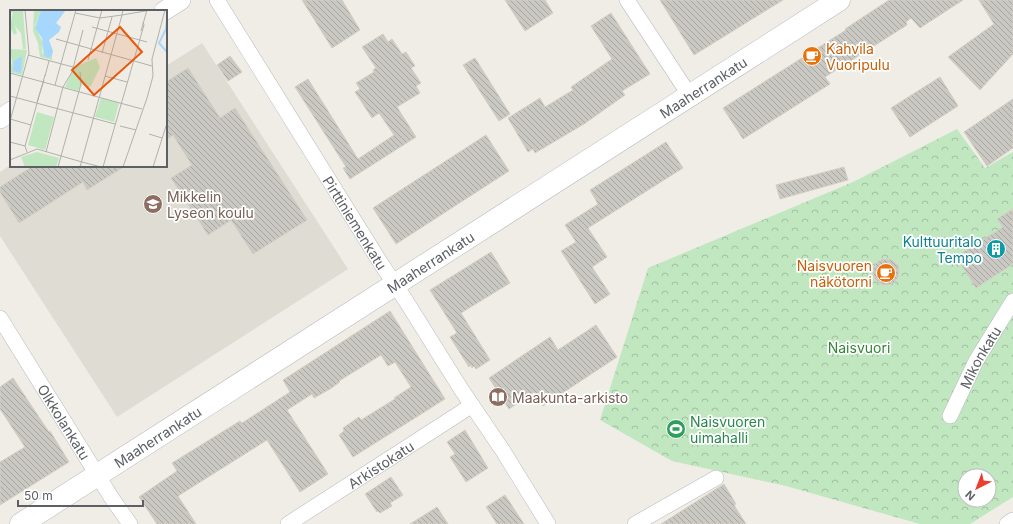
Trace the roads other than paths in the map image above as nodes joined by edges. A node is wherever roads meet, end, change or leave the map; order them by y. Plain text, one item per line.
1 (181, 0) edge
2 (217, 0) edge
3 (627, 0) edge
4 (839, 0) edge
5 (166, 10) edge
6 (690, 96) junction
7 (10, 113) edge
8 (0, 119) edge
9 (395, 285) junction
10 (1013, 301) edge
11 (0, 318) edge
12 (472, 404) junction
13 (950, 416) dead end
14 (98, 475) junction
15 (716, 478) dead end
16 (1013, 520) edge
17 (22, 524) edge
18 (130, 524) edge
19 (288, 524) edge
20 (548, 524) edge
21 (635, 524) edge
22 (1007, 524) edge

1 - 5 street
2 - 9 street, Pirttiniemenkatu
3 - 6 street
4 - 6 main road, Maaherrankatu
6 - 9 main road, Maaherrankatu
7 - 8 street
9 - 12 street, Pirttiniemenkatu
9 - 14 main road, Maaherrankatu
10 - 13 street, Mikonkatu
11 - 14 street, Olkkolankatu
12 - 19 street, Arkistokatu
12 - 20 street, Pirttiniemenkatu
14 - 17 main road, Maaherrankatu
14 - 18 street, Olkkolankatu
15 - 21 street
16 - 22 street

